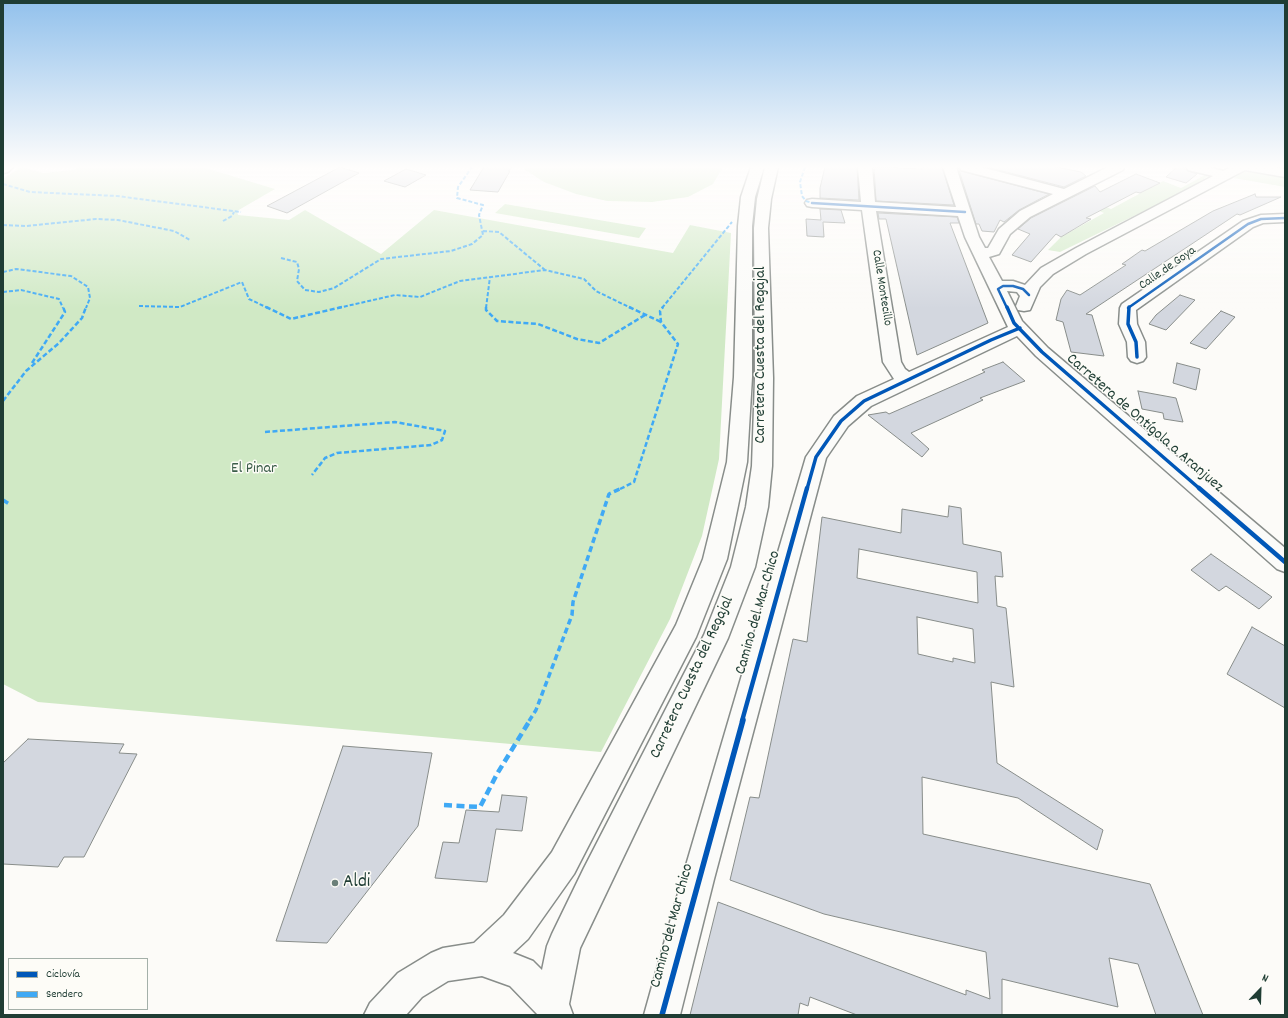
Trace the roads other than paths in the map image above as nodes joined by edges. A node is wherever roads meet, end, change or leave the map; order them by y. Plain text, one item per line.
1 (746, 215) edge
2 (762, 215) edge
3 (869, 215) edge
4 (965, 215) edge
5 (1024, 215) edge
6 (1151, 215) edge
7 (1285, 218) edge
8 (981, 254) junction
9 (1004, 289) junction
10 (1030, 293) junction
11 (1020, 328) junction
12 (1137, 357) dead end
13 (906, 380) junction
14 (1285, 562) edge
15 (482, 959) junction
16 (554, 1010) edge
17 (380, 1014) edge
18 (662, 1015) edge

1 - 15 street, Carretera Cuesta del Regajal
2 - 16 street, Carretera Cuesta del Regajal
3 - 13 street, Calle Montecillo
4 - 8 street, Carretera de Ontígola a Aranjuez
5 - 8 street
6 - 10 street
7 - 12 street, Calle de Goya
8 - 9 street, Carretera de Ontígola a Aranjuez
9 - 10 street
9 - 11 street, Carretera de Ontígola a Aranjuez
10 - 11 street
11 - 13 street, Camino del Mar Chico
11 - 14 street, Carretera de Ontígola a Aranjuez
13 - 18 street, Camino del Mar Chico
15 - 16 street
15 - 17 street

